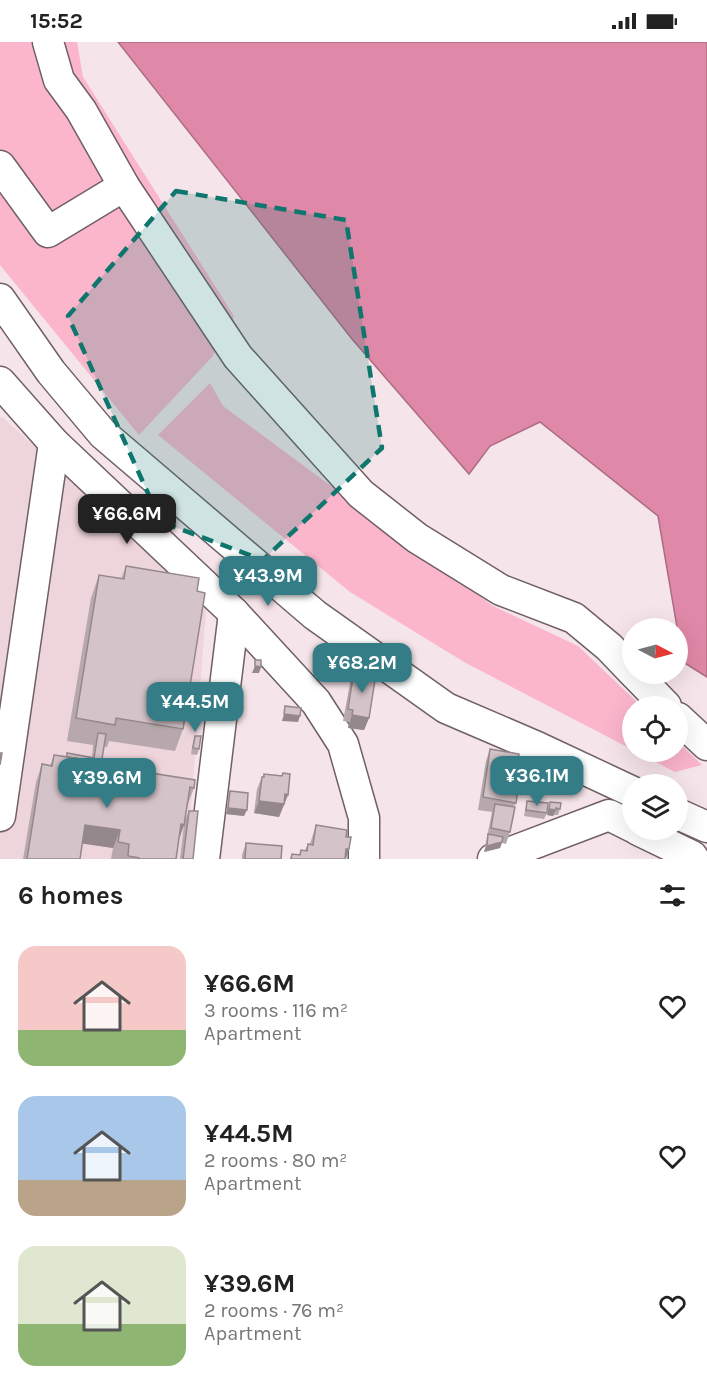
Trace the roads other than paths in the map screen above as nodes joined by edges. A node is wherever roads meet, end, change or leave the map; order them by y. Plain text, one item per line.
1 (48, 42) edge
2 (0, 166) edge
3 (124, 186) junction
4 (0, 299) edge
5 (0, 382) edge
6 (54, 442) junction
7 (234, 613) junction
8 (622, 661) edge
9 (645, 684) edge
10 (656, 696) edge
11 (688, 727) edge
12 (707, 745) edge
13 (622, 787) edge
14 (0, 816) edge
15 (688, 818) edge
16 (622, 822) edge
17 (707, 827) edge
18 (659, 840) edge
19 (204, 859) edge
20 (364, 859) edge
21 (493, 859) edge
22 (694, 859) edge

1 - 3 street
2 - 3 street
3 - 8 street
4 - 13 street
5 - 6 street
6 - 7 street
6 - 14 street
7 - 19 street
7 - 20 street
9 - 10 street
11 - 12 street
15 - 17 street
16 - 21 street
18 - 22 street

